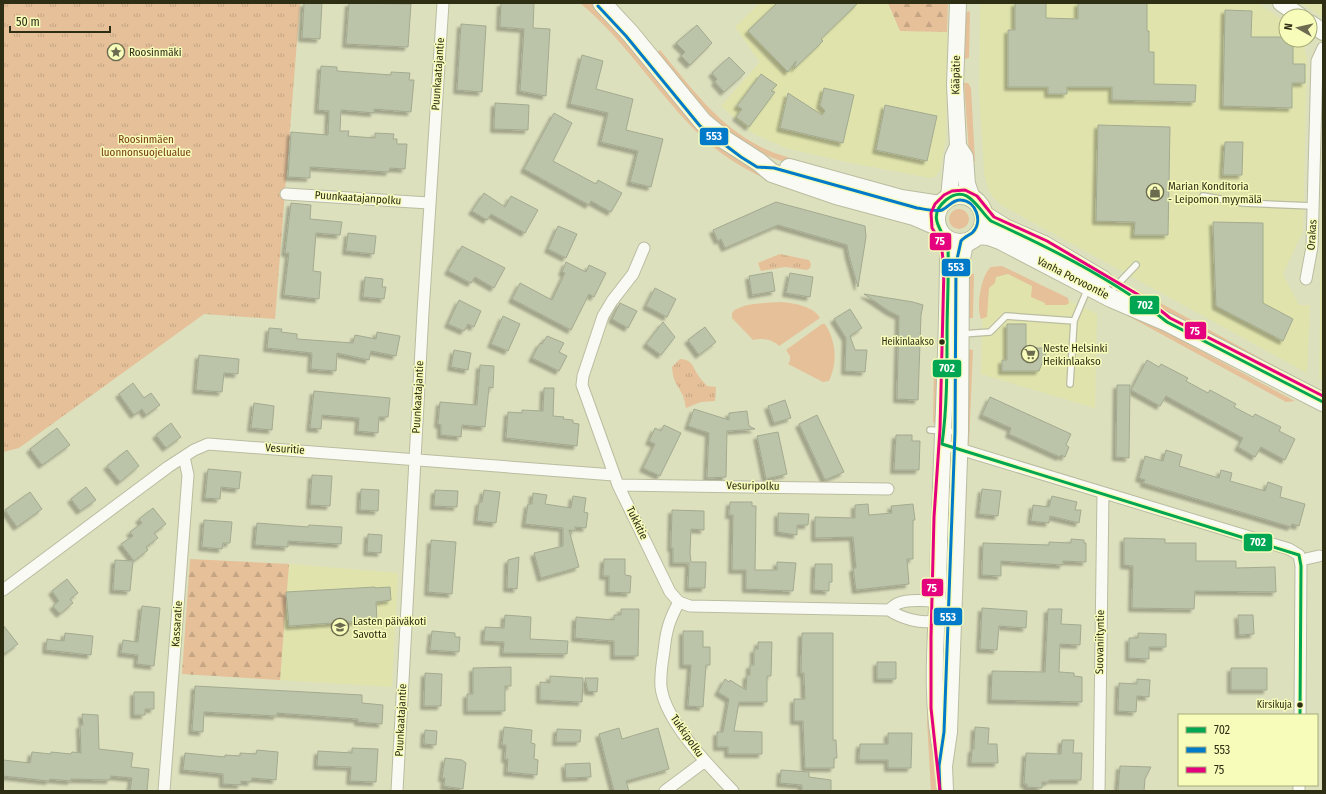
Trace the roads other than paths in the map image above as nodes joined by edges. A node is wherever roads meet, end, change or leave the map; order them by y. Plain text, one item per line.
1 (442, 3) edge
2 (602, 3) edge
3 (958, 3) edge
4 (1323, 48) edge
5 (958, 146) junction
6 (759, 162) junction
7 (286, 194) dead end
8 (1203, 196) dead end
9 (972, 198) junction
10 (945, 201) junction
11 (429, 203) junction
12 (1314, 206) junction
13 (984, 215) junction
14 (941, 232) junction
15 (972, 239) junction
16 (644, 248) dead end
17 (1136, 265) dead end
18 (1306, 279) dead end
19 (1089, 286) junction
20 (1115, 287) junction
21 (1074, 321) junction
22 (1167, 322) junction
23 (954, 334) junction
24 (1070, 384) dead end
25 (1323, 402) edge
26 (944, 434) junction
27 (959, 449) junction
28 (184, 457) junction
29 (415, 458) junction
30 (616, 480) junction
31 (888, 489) dead end
32 (1103, 494) junction
33 (1319, 556) dead end
34 (1301, 560) junction
35 (3, 590) edge
36 (679, 602) junction
37 (937, 602) junction
38 (889, 610) junction
39 (954, 610) junction
40 (937, 620) junction
41 (1300, 714) edge
42 (705, 762) junction
43 (944, 766) junction
44 (164, 791) edge
45 (397, 791) edge
46 (665, 791) edge
47 (733, 791) edge
48 (945, 791) edge
49 (1099, 791) edge

1 - 11 street, Puunkaatajantie
2 - 6 main road
3 - 5 main road, Kääpätie
4 - 12 street, Orakas
5 - 9 main road, Kääpätie
5 - 10 main road, Kääpätie
6 - 10 main road
6 - 14 main road
7 - 11 street, Puunkaatajanpolku
8 - 12 lane
9 - 10 main road
9 - 13 main road
10 - 14 main road
11 - 29 street, Puunkaatajantie
12 - 18 street, Orakas
13 - 15 main road
13 - 20 main road, Vanha Porvoontie
14 - 15 main road
14 - 23 main road
15 - 19 main road, Vanha Porvoontie
15 - 23 main road
16 - 30 street, Tukkitie
17 - 20 lane
19 - 21 lane
19 - 22 main road, Vanha Porvoontie
20 - 22 main road, Vanha Porvoontie
21 - 23 lane
21 - 24 lane
22 - 25 main road, Vanha Porvoontie
23 - 26 main road
26 - 27 main road
26 - 37 main road
27 - 32 street
27 - 39 main road
28 - 29 street, Vesuritie
28 - 35 street, Vesuritie
28 - 44 street, Kassaratie
29 - 30 street, Vesuritie
29 - 45 street, Puunkaatajantie
30 - 31 street, Vesuripolku
30 - 36 street, Tukkitie
32 - 34 street
32 - 49 street, Suovaniityntie
33 - 34 street
34 - 41 street
36 - 38 street
36 - 42 street, Tukkipolku
37 - 38 street
37 - 39 street
37 - 40 main road
38 - 40 street
39 - 40 street
39 - 43 main road
40 - 43 main road
42 - 46 street
42 - 47 street, Tukkipolku
43 - 48 main road

